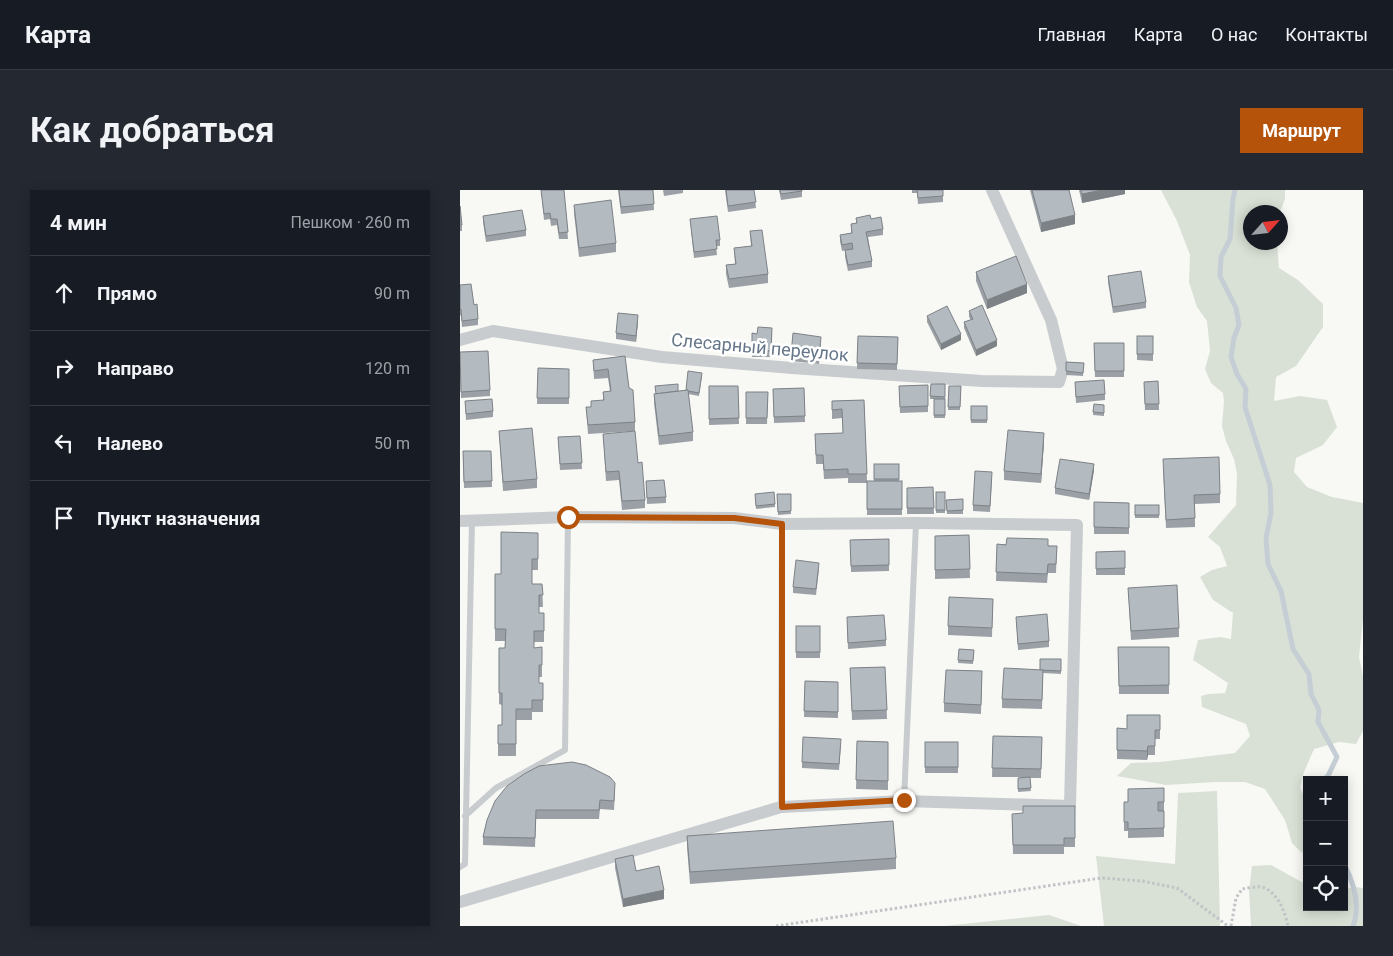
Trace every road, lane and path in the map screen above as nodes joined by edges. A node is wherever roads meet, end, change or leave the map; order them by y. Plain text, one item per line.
1 (992, 190) edge
2 (460, 340) edge
3 (568, 517) junction
4 (466, 521) edge
5 (916, 523) junction
6 (782, 524) junction
7 (463, 755) edge
8 (904, 800) junction
9 (782, 807) junction
10 (465, 816) junction
11 (460, 867) edge
12 (460, 902) edge
13 (776, 926) edge
14 (1230, 926) edge
15 (1288, 926) edge

1 - 2 street, Слесарный переулок
3 - 4 street
3 - 6 street
3 - 10 lane
4 - 7 lane
5 - 6 street
5 - 8 lane
5 - 8 street
6 - 9 lane
7 - 10 lane
8 - 9 street
9 - 12 street
10 - 11 lane
13 - 14 path
14 - 15 path

